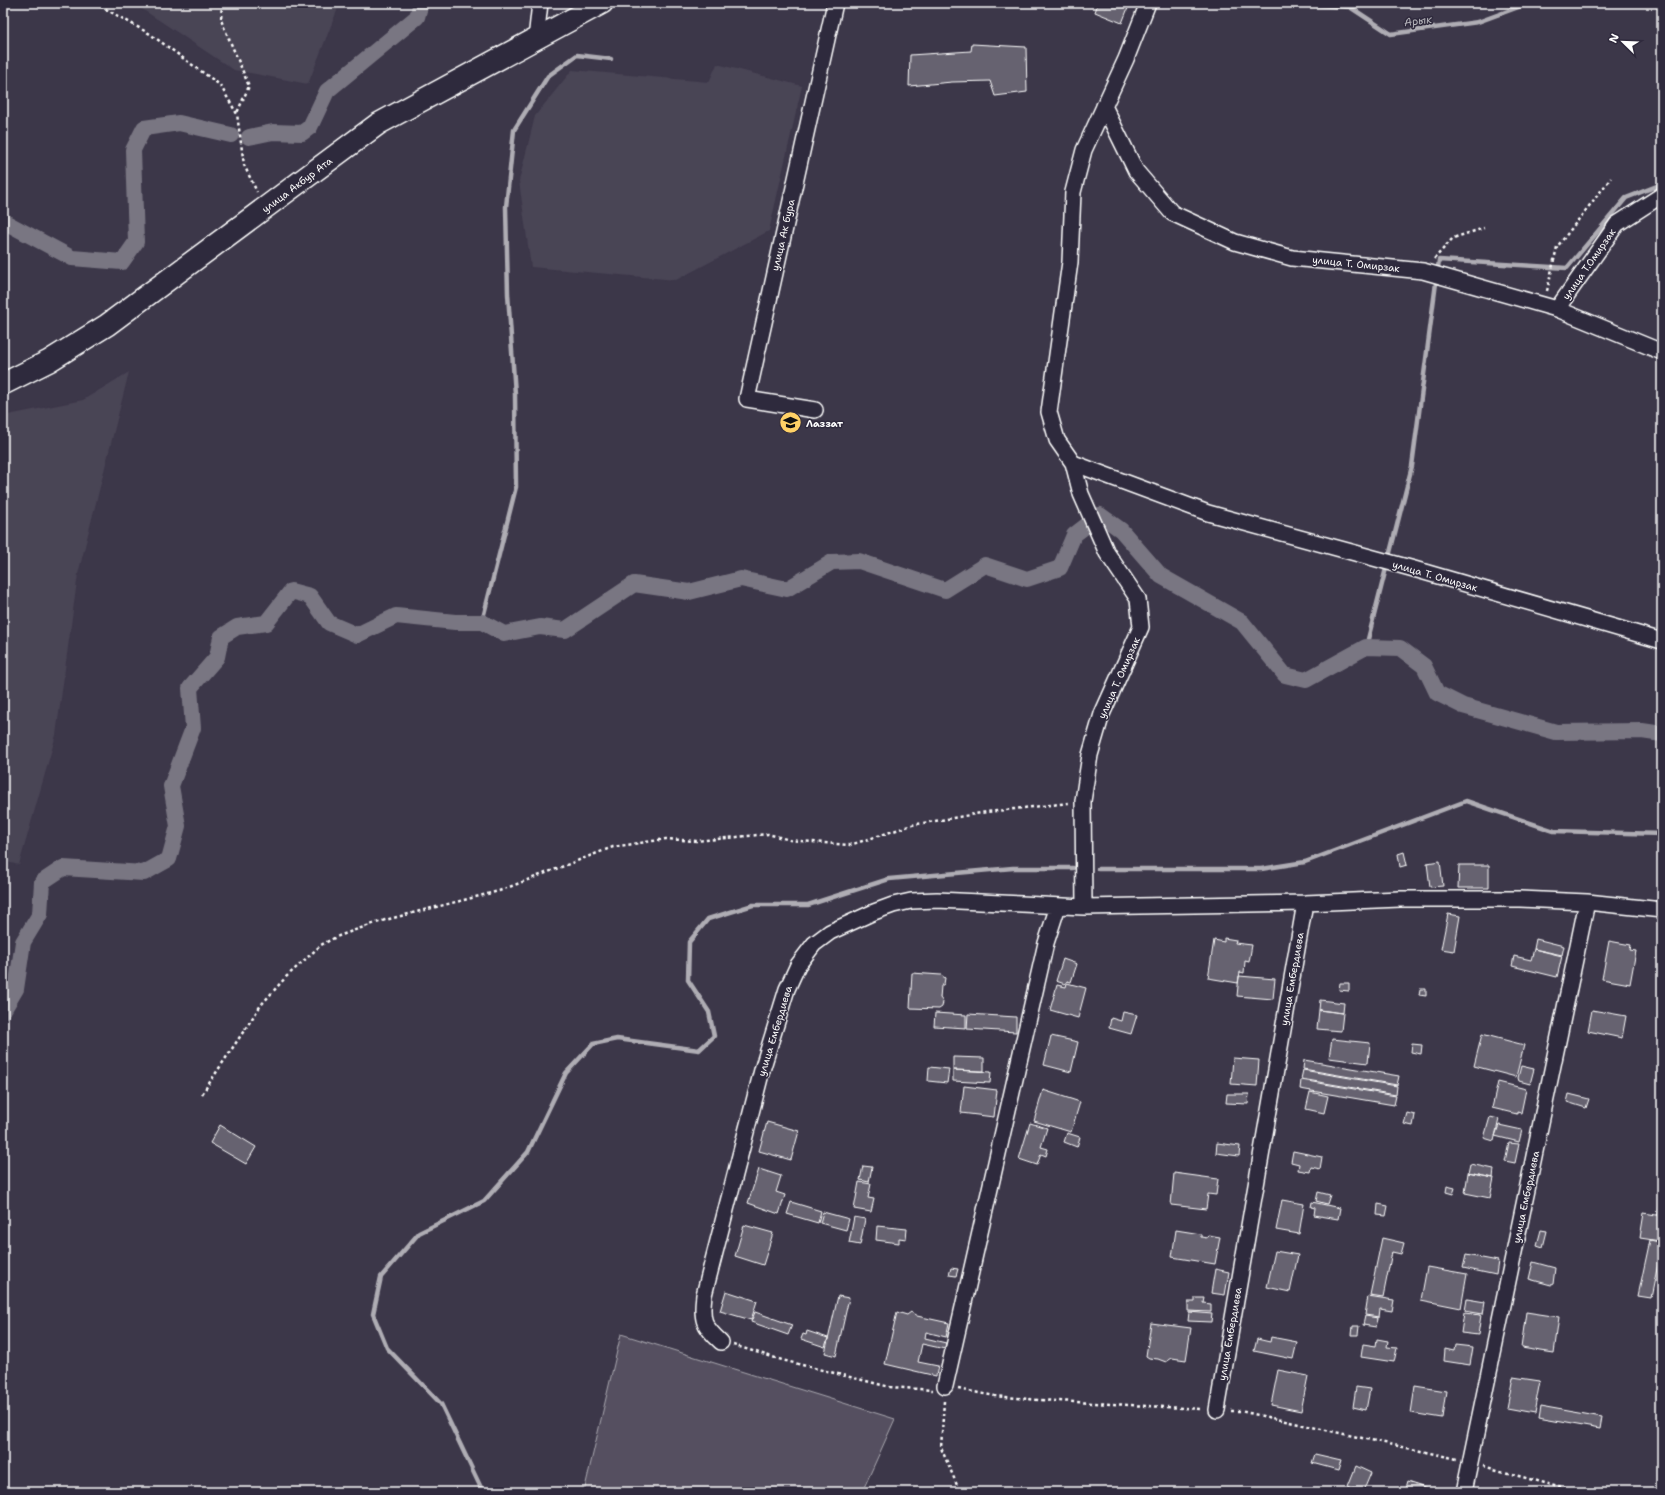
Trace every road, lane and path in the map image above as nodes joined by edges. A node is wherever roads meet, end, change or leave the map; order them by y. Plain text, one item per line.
1 (95, 3) edge
2 (222, 3) edge
3 (540, 3) edge
4 (602, 3) edge
5 (835, 3) edge
6 (1148, 3) edge
7 (536, 40) junction
8 (1104, 106) junction
9 (237, 114) junction
10 (1611, 178) dead end
11 (1662, 195) edge
12 (265, 209) junction
13 (1484, 228) dead end
14 (1423, 271) junction
15 (1551, 307) junction
16 (1662, 352) edge
17 (3, 384) edge
18 (815, 410) dead end
19 (1073, 463) junction
20 (1662, 641) edge
21 (1083, 801) junction
22 (1587, 902) junction
23 (1305, 903) junction
24 (1058, 906) junction
25 (1084, 907) junction
26 (1662, 910) edge
27 (202, 1094) dead end
28 (721, 1342) joint
29 (945, 1386) junction
30 (1217, 1410) junction
31 (1471, 1462) junction
32 (960, 1492) edge
33 (1464, 1492) edge
34 (1576, 1492) edge

1 - 9 path
2 - 9 path
3 - 7 street
4 - 7 main road, улица Акбур Ата
5 - 18 street, улица Ак бура
6 - 8 street, улица Т. Омирзак
7 - 12 main road, улица Акбур Ата
8 - 14 street, улица Т. Омирзак
8 - 19 street, улица Т. Омирзак
9 - 12 path
10 - 15 path
11 - 15 street, улица Т.Омирзак
12 - 17 main road, улица Акбур Ата
13 - 14 path
14 - 15 street, улица Т. Омирзак
15 - 16 street, улица Т. Омирзак
19 - 20 street, улица Т. Омирзак
19 - 21 street, улица Т. Омирзак
21 - 25 street, улица Т. Омирзак
21 - 27 path
22 - 23 street, улица Ембердиева
22 - 26 street, улица Ембердиева
22 - 31 street, улица Ембердиева
23 - 25 street, улица Ембердиева
23 - 30 street, улица Ембердиева
24 - 25 street, улица Ембердиева
24 - 28 street, улица Ембердиева
24 - 29 street
28 - 29 path
29 - 30 path
29 - 32 path
30 - 31 path
31 - 33 street, улица Ембердиева
31 - 34 path

